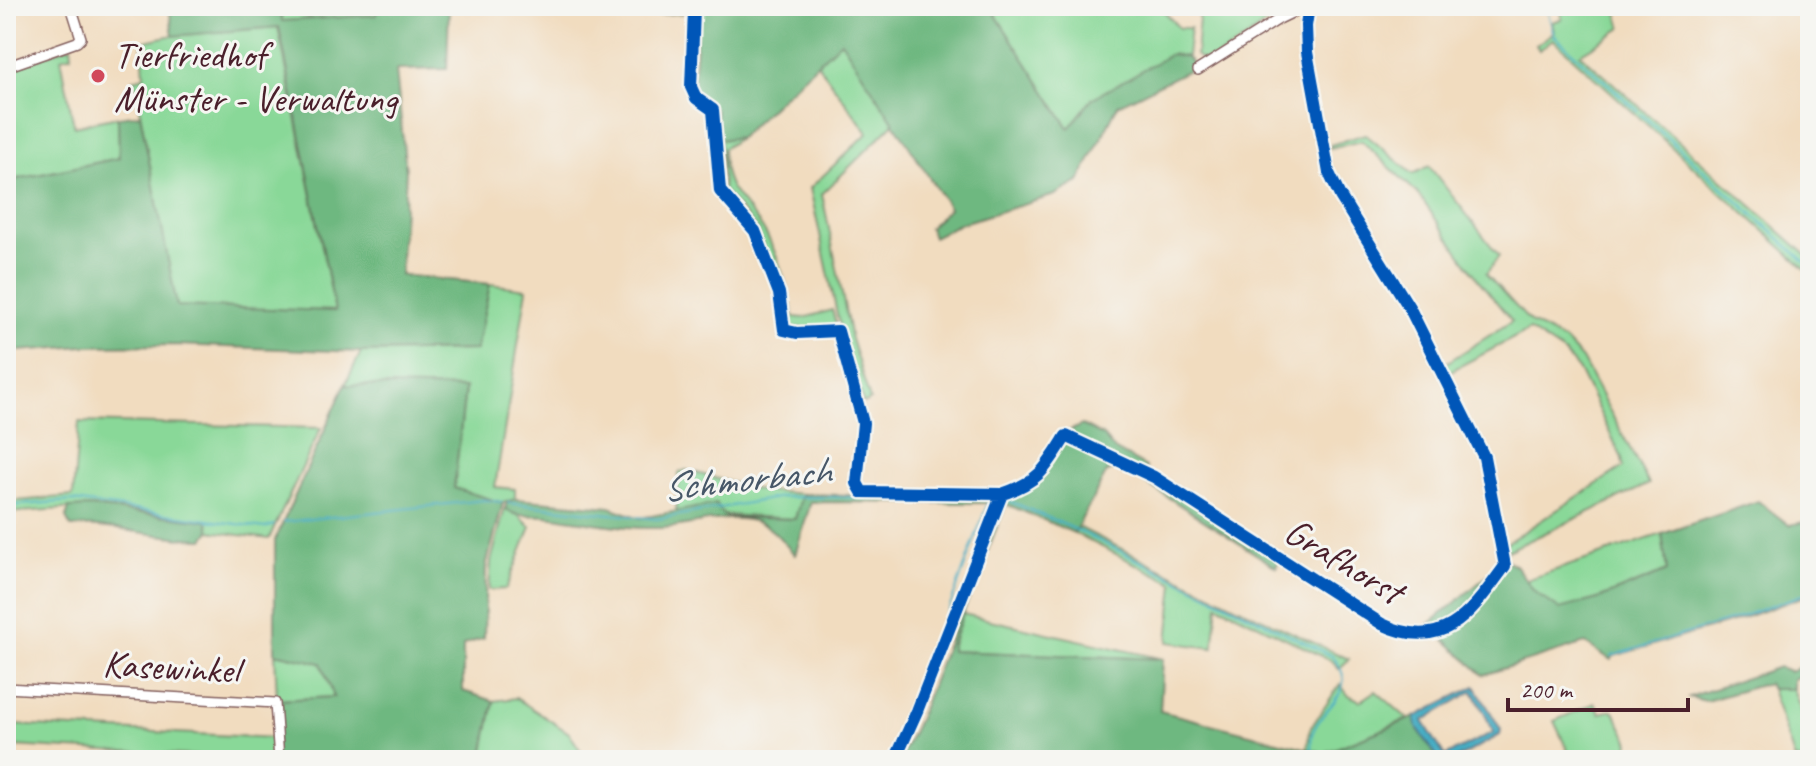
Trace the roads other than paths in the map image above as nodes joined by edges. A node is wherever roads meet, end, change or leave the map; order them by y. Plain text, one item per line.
1 (71, 6) edge
2 (596, 6) edge
3 (653, 6) edge
4 (687, 6) edge
5 (1308, 6) edge
6 (6, 67) edge
7 (1198, 70) dead end
8 (1002, 494) junction
9 (6, 688) edge
10 (279, 760) edge
11 (895, 760) edge

1 - 6 street
2 - 3 street
4 - 8 street, Grafhorst
5 - 7 street
5 - 8 street, Grafhorst
8 - 11 street
9 - 10 street, Kasewinkel

